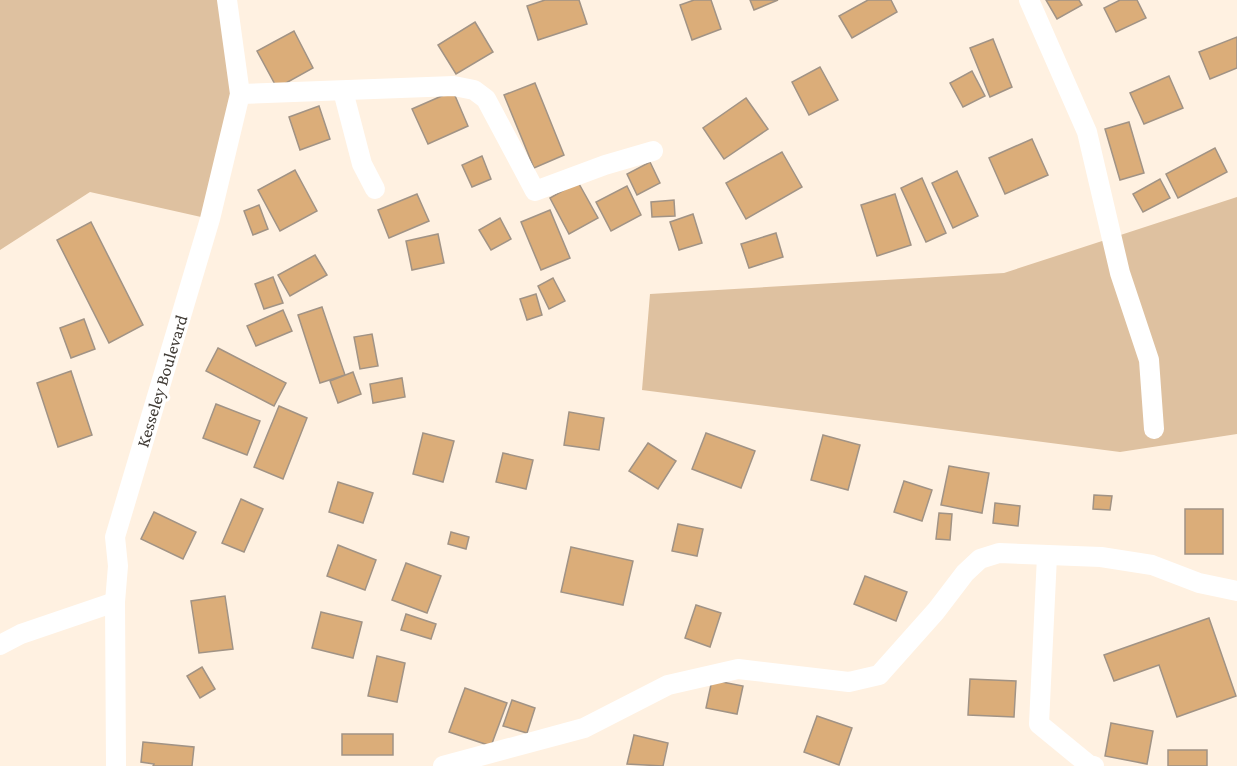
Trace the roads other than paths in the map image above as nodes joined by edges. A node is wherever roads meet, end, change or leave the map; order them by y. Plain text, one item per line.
1 (227, 0) edge
2 (1029, 0) edge
3 (343, 91) junction
4 (240, 94) junction
5 (653, 151) dead end
6 (375, 189) dead end
7 (1154, 429) dead end
8 (1047, 556) junction
9 (1237, 591) edge
10 (115, 602) junction
11 (0, 645) edge
12 (116, 766) edge
13 (443, 766) edge
14 (1094, 766) edge

1 - 4 street, Kesseley Boulevard
2 - 7 street
3 - 4 street
3 - 5 street
3 - 6 street
4 - 10 street, Kesseley Boulevard
8 - 9 street
8 - 13 street
8 - 14 street
10 - 11 street
10 - 12 street, Kesseley Boulevard

